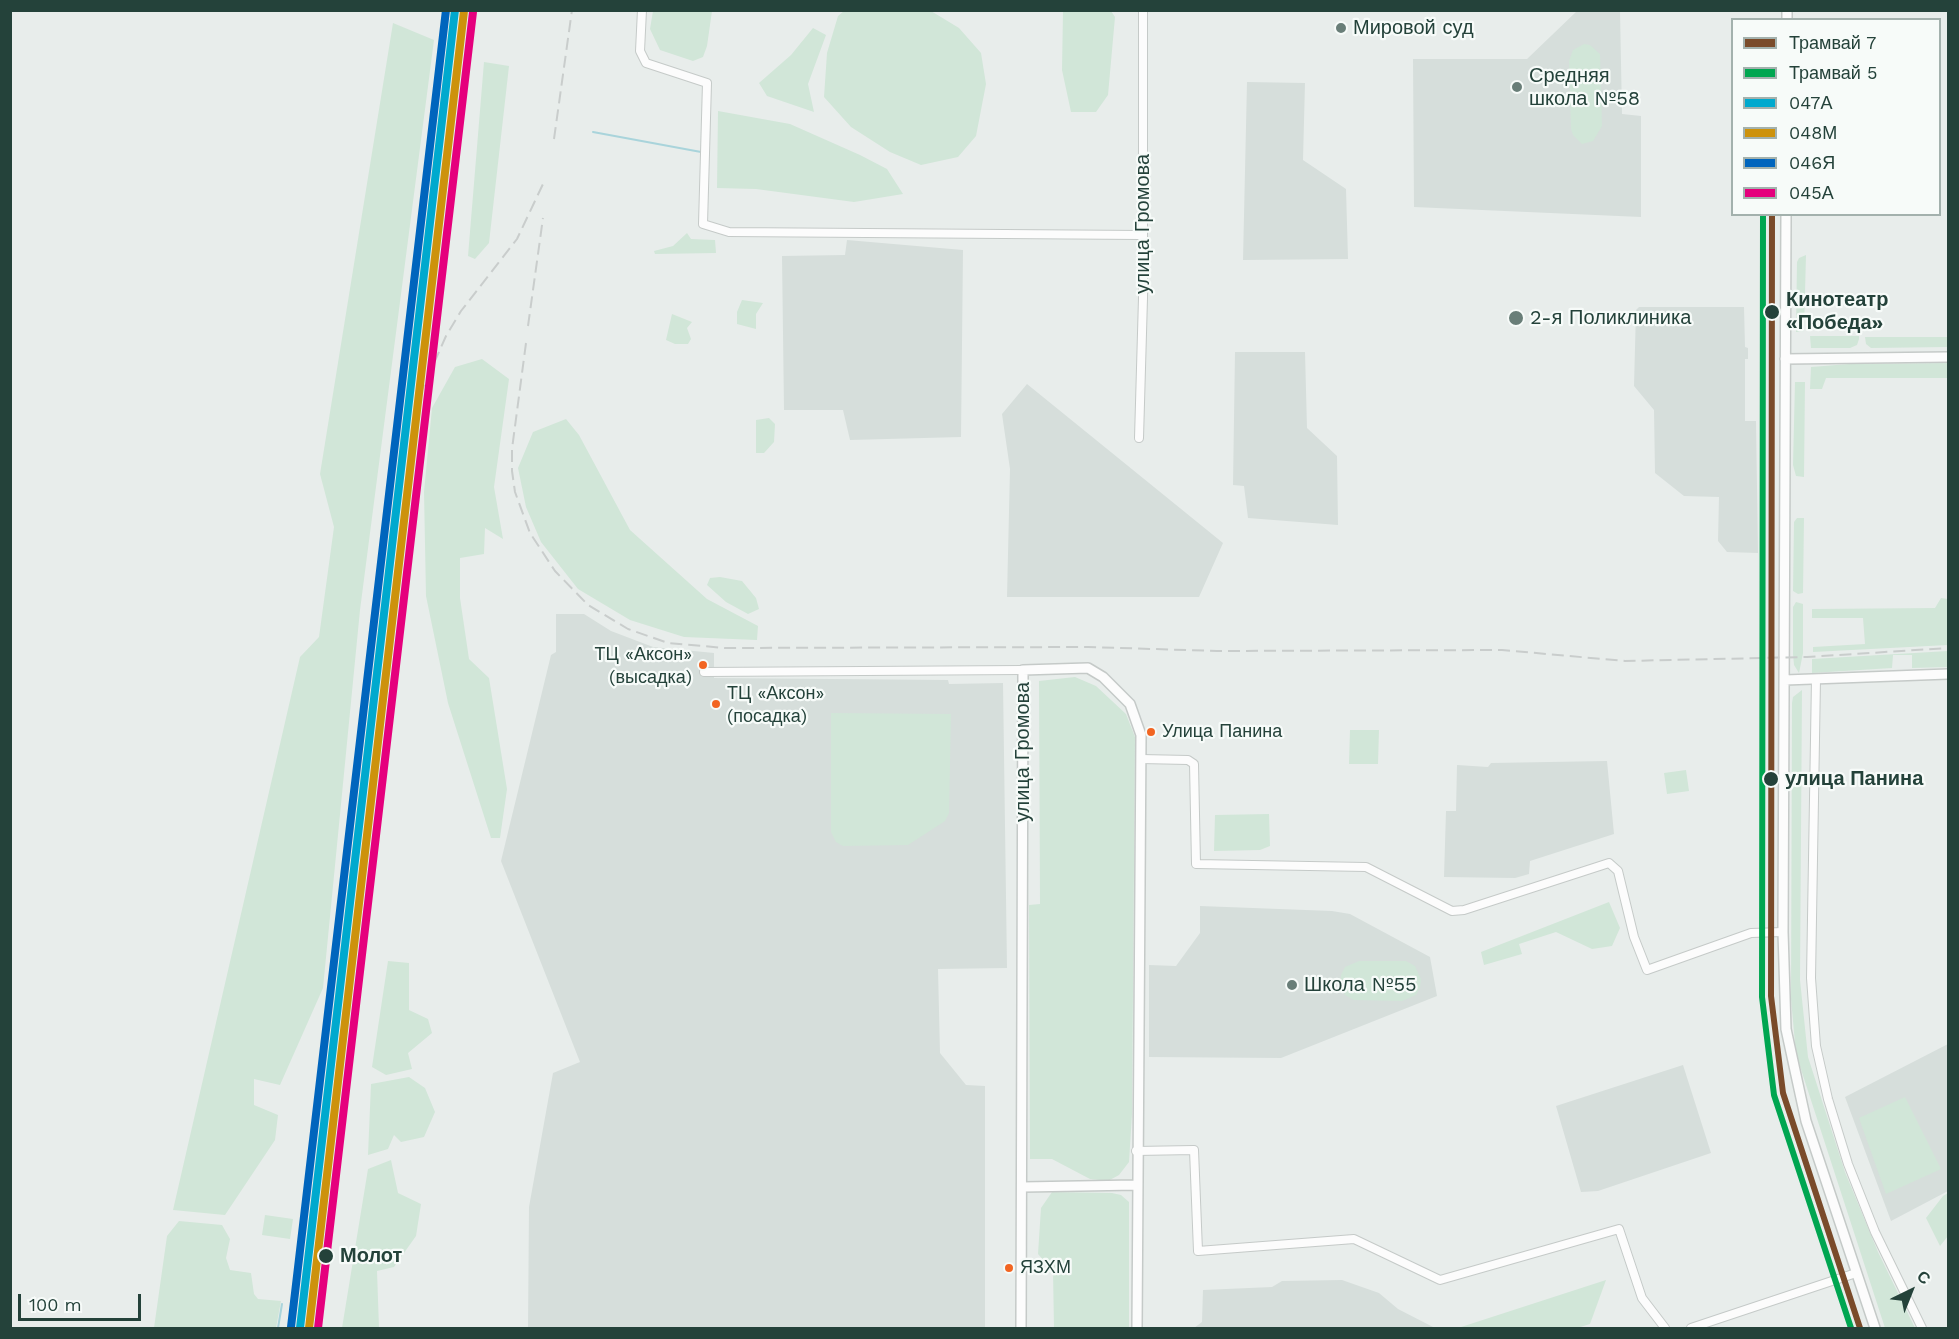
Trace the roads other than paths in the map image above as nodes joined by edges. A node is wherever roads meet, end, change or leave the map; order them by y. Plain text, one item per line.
1 (642, 10) edge
2 (1143, 10) edge
3 (1786, 216) edge
4 (1141, 235) junction
5 (1948, 357) edge
6 (1785, 359) junction
7 (1139, 438) dead end
8 (1023, 670) junction
9 (704, 672) dead end
10 (1948, 674) edge
11 (1816, 679) junction
12 (1785, 680) junction
13 (1142, 759) junction
14 (1783, 932) junction
15 (1136, 1151) junction
16 (1136, 1185) junction
17 (1023, 1187) junction
18 (1857, 1273) junction
19 (1021, 1329) edge
20 (1137, 1329) edge
21 (1665, 1329) edge
22 (1690, 1329) edge
23 (1875, 1329) edge
24 (1922, 1329) edge

1 - 4 street
2 - 4 street, улица Громова
3 - 6 street
4 - 7 street, улица Громова
5 - 6 street
6 - 12 street
8 - 9 street
8 - 13 street, улица Громова
8 - 17 street, улица Громова
10 - 11 street
11 - 12 street
11 - 24 street
12 - 14 street
13 - 14 street
13 - 15 street, улица Громова
14 - 18 street
15 - 16 street, улица Громова
15 - 21 street
16 - 17 street
16 - 20 street, улица Громова
17 - 19 street, улица Громова
18 - 22 street
18 - 23 street

